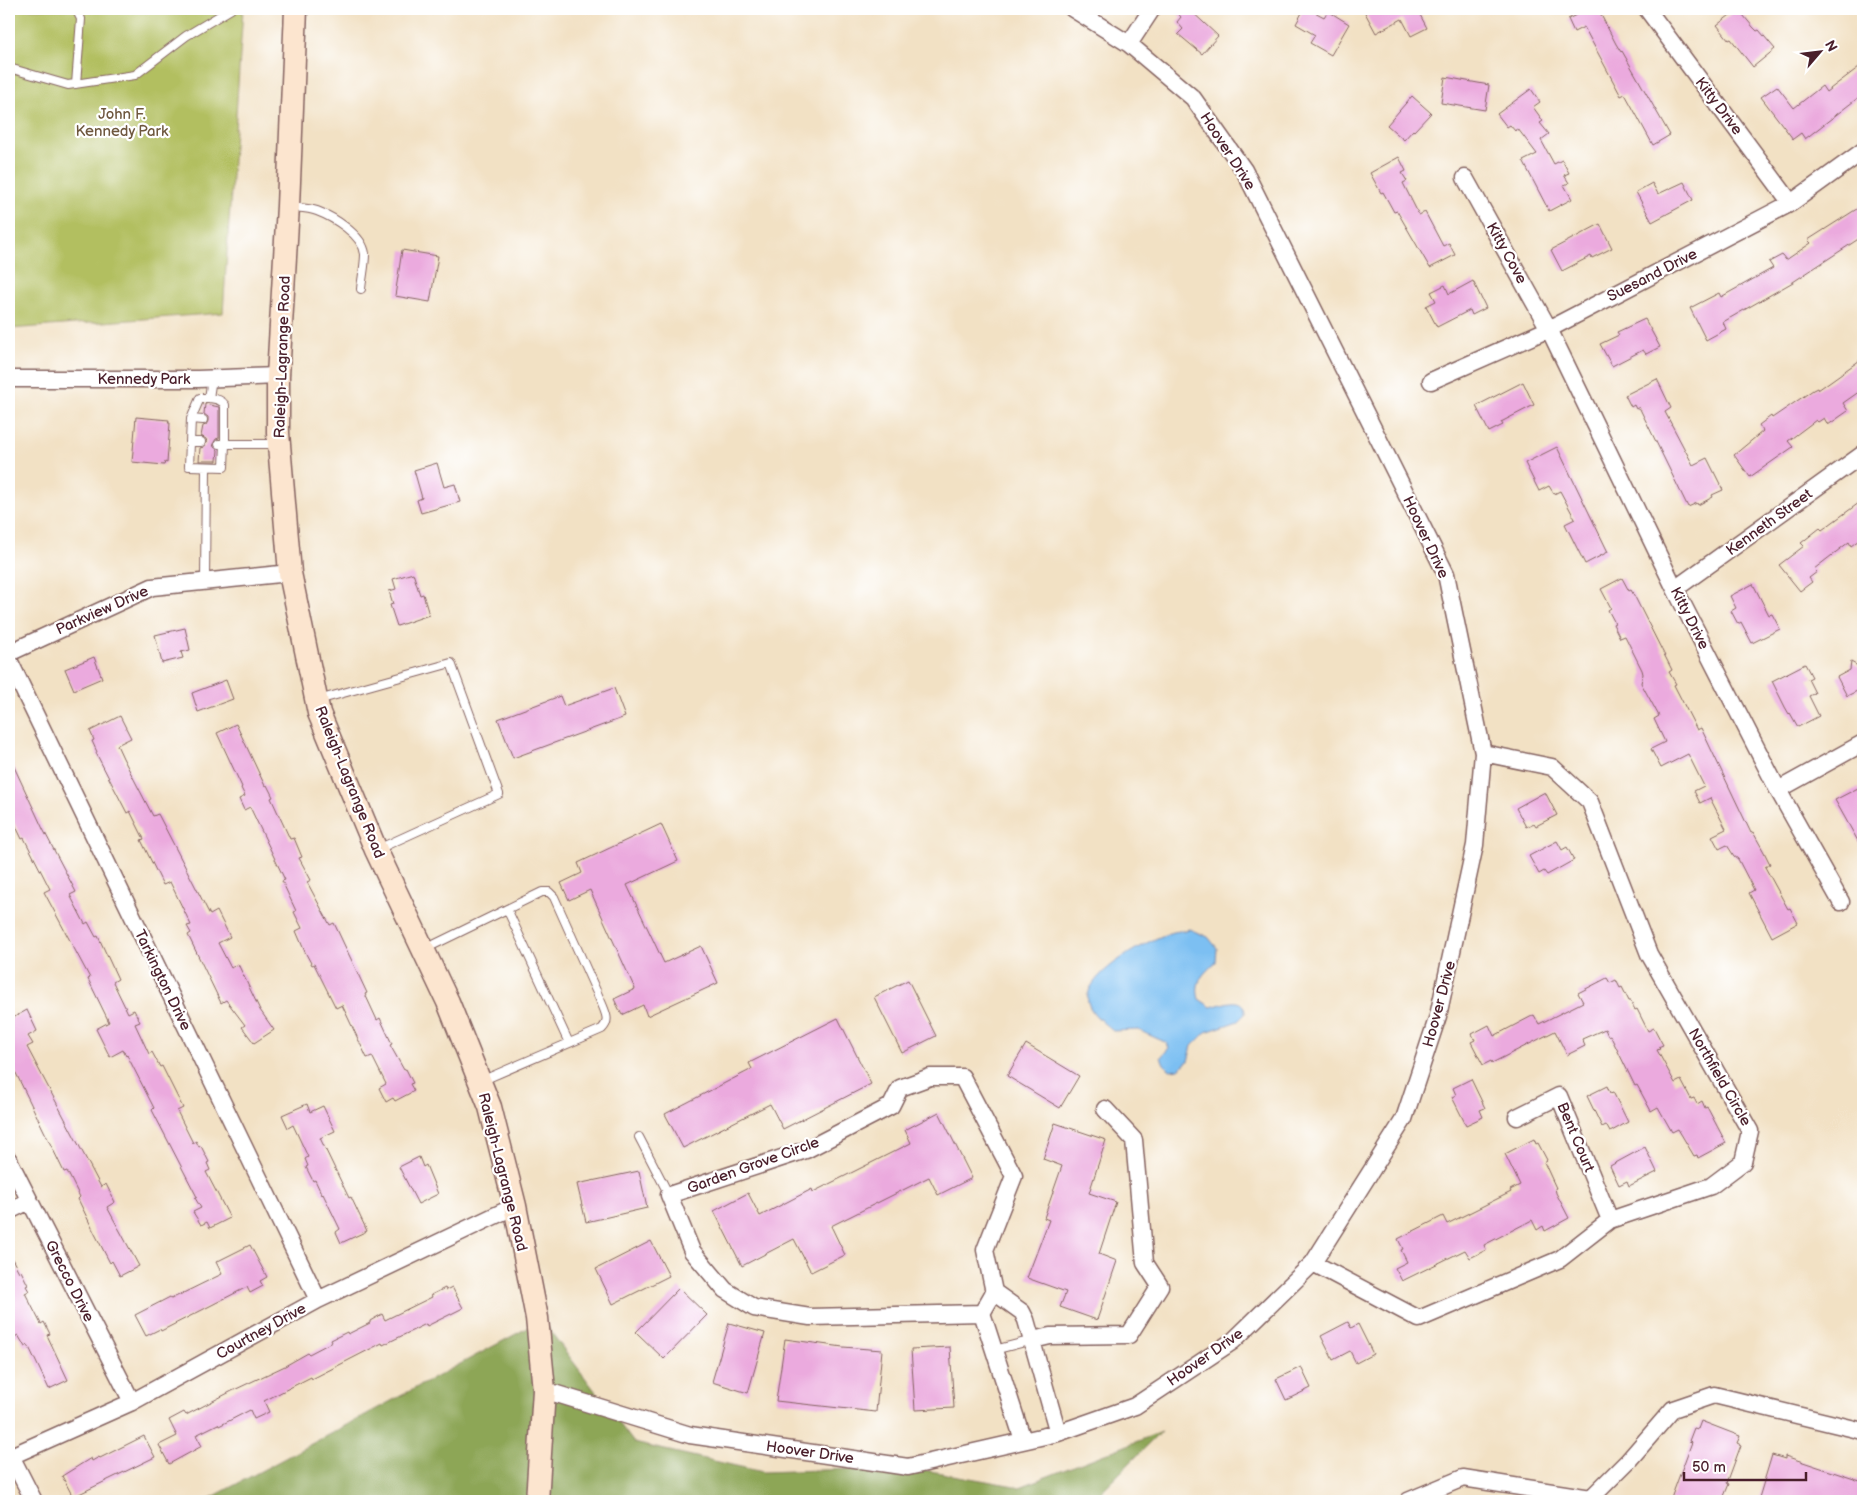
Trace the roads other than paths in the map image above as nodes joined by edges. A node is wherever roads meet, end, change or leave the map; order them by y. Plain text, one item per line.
1 (76, 9) edge
2 (231, 9) edge
3 (296, 9) edge
4 (1073, 9) edge
5 (1152, 9) edge
6 (1646, 9) edge
7 (1129, 44) junction
8 (9, 68) edge
9 (76, 84) junction
10 (1863, 151) edge
11 (1465, 178) dead end
12 (1791, 203) junction
13 (288, 206) junction
14 (360, 289) dead end
15 (1549, 328) junction
16 (278, 376) junction
17 (9, 378) edge
18 (212, 378) junction
19 (1431, 382) dead end
20 (209, 398) junction
21 (191, 419) junction
22 (203, 420) dead end
23 (190, 442) junction
24 (201, 442) dead end
25 (222, 444) junction
26 (279, 444) junction
27 (1863, 454) edge
28 (206, 467) junction
29 (290, 573) junction
30 (205, 582) junction
31 (1674, 589) junction
32 (11, 650) edge
33 (316, 701) junction
34 (1863, 743) edge
35 (1483, 753) junction
36 (1778, 790) junction
37 (376, 850) junction
38 (1841, 902) dead end
39 (507, 909) junction
40 (423, 950) junction
41 (569, 1043) junction
42 (480, 1082) junction
43 (1105, 1109) dead end
44 (1517, 1116) dead end
45 (639, 1137) dead end
46 (9, 1160) edge
47 (669, 1195) junction
48 (29, 1201) junction
49 (515, 1206) junction
50 (9, 1211) edge
51 (1610, 1220) junction
52 (1313, 1263) junction
53 (994, 1292) junction
54 (318, 1300) junction
55 (982, 1313) junction
56 (1033, 1340) junction
57 (994, 1350) junction
58 (544, 1390) junction
59 (132, 1402) junction
60 (1863, 1431) edge
61 (1058, 1433) junction
62 (1023, 1440) junction
63 (10, 1457) edge
64 (34, 1501) edge
65 (537, 1501) edge
66 (1408, 1501) edge

1 - 9 lane
2 - 9 lane
3 - 13 main road, Raleigh-Lagrange Road
4 - 7 street, Hoover Drive
5 - 7 street
6 - 12 street, Kitty Drive
7 - 35 street, Hoover Drive
8 - 9 lane
10 - 12 street, Suesand Drive
11 - 15 street, Kitty Cove
12 - 15 street, Suesand Drive
13 - 14 lane
13 - 16 main road, Raleigh-Lagrange Road
15 - 19 street, Suesand Drive
15 - 31 street, Kitty Drive
16 - 18 street, Kennedy Park
16 - 26 main road, Raleigh-Lagrange Road
17 - 18 street, Kennedy Park
18 - 20 lane
20 - 21 lane
20 - 25 lane
21 - 22 lane
21 - 23 lane
23 - 24 lane
23 - 28 lane
25 - 26 lane
25 - 28 lane
26 - 29 main road, Raleigh-Lagrange Road
27 - 31 street, Kenneth Street
28 - 30 lane
29 - 30 street, Parkview Drive
29 - 33 main road, Raleigh-Lagrange Road
30 - 32 street, Parkview Drive
31 - 36 street, Kitty Drive
32 - 54 street, Tarkington Drive
33 - 37 main road, Raleigh-Lagrange Road
33 - 37 lane
34 - 36 street
35 - 51 street, Northfield Circle
35 - 52 street, Hoover Drive
36 - 38 street, Kitty Drive
37 - 40 main road, Raleigh-Lagrange Road
39 - 40 lane
39 - 41 lane
39 - 41 lane
40 - 42 main road, Raleigh-Lagrange Road
41 - 42 lane
42 - 49 main road, Raleigh-Lagrange Road
43 - 56 street
44 - 51 street, Bent Court
45 - 47 lane
46 - 48 street, Grecco Drive
47 - 53 street, Garden Grove Circle
47 - 55 street, Garden Grove Circle
48 - 50 street
48 - 59 street, Grecco Drive
49 - 54 street, Courtney Drive
49 - 58 main road, Raleigh-Lagrange Road
51 - 52 street, Northfield Circle
52 - 61 street, Hoover Drive
53 - 55 street
53 - 56 street
54 - 59 street, Courtney Drive
55 - 57 street
56 - 57 lane
56 - 61 street
57 - 62 street
58 - 62 street, Hoover Drive
58 - 65 main road, Raleigh-Lagrange Road
59 - 63 street, Courtney Drive
60 - 66 street
61 - 62 street, Hoover Drive
63 - 64 street

